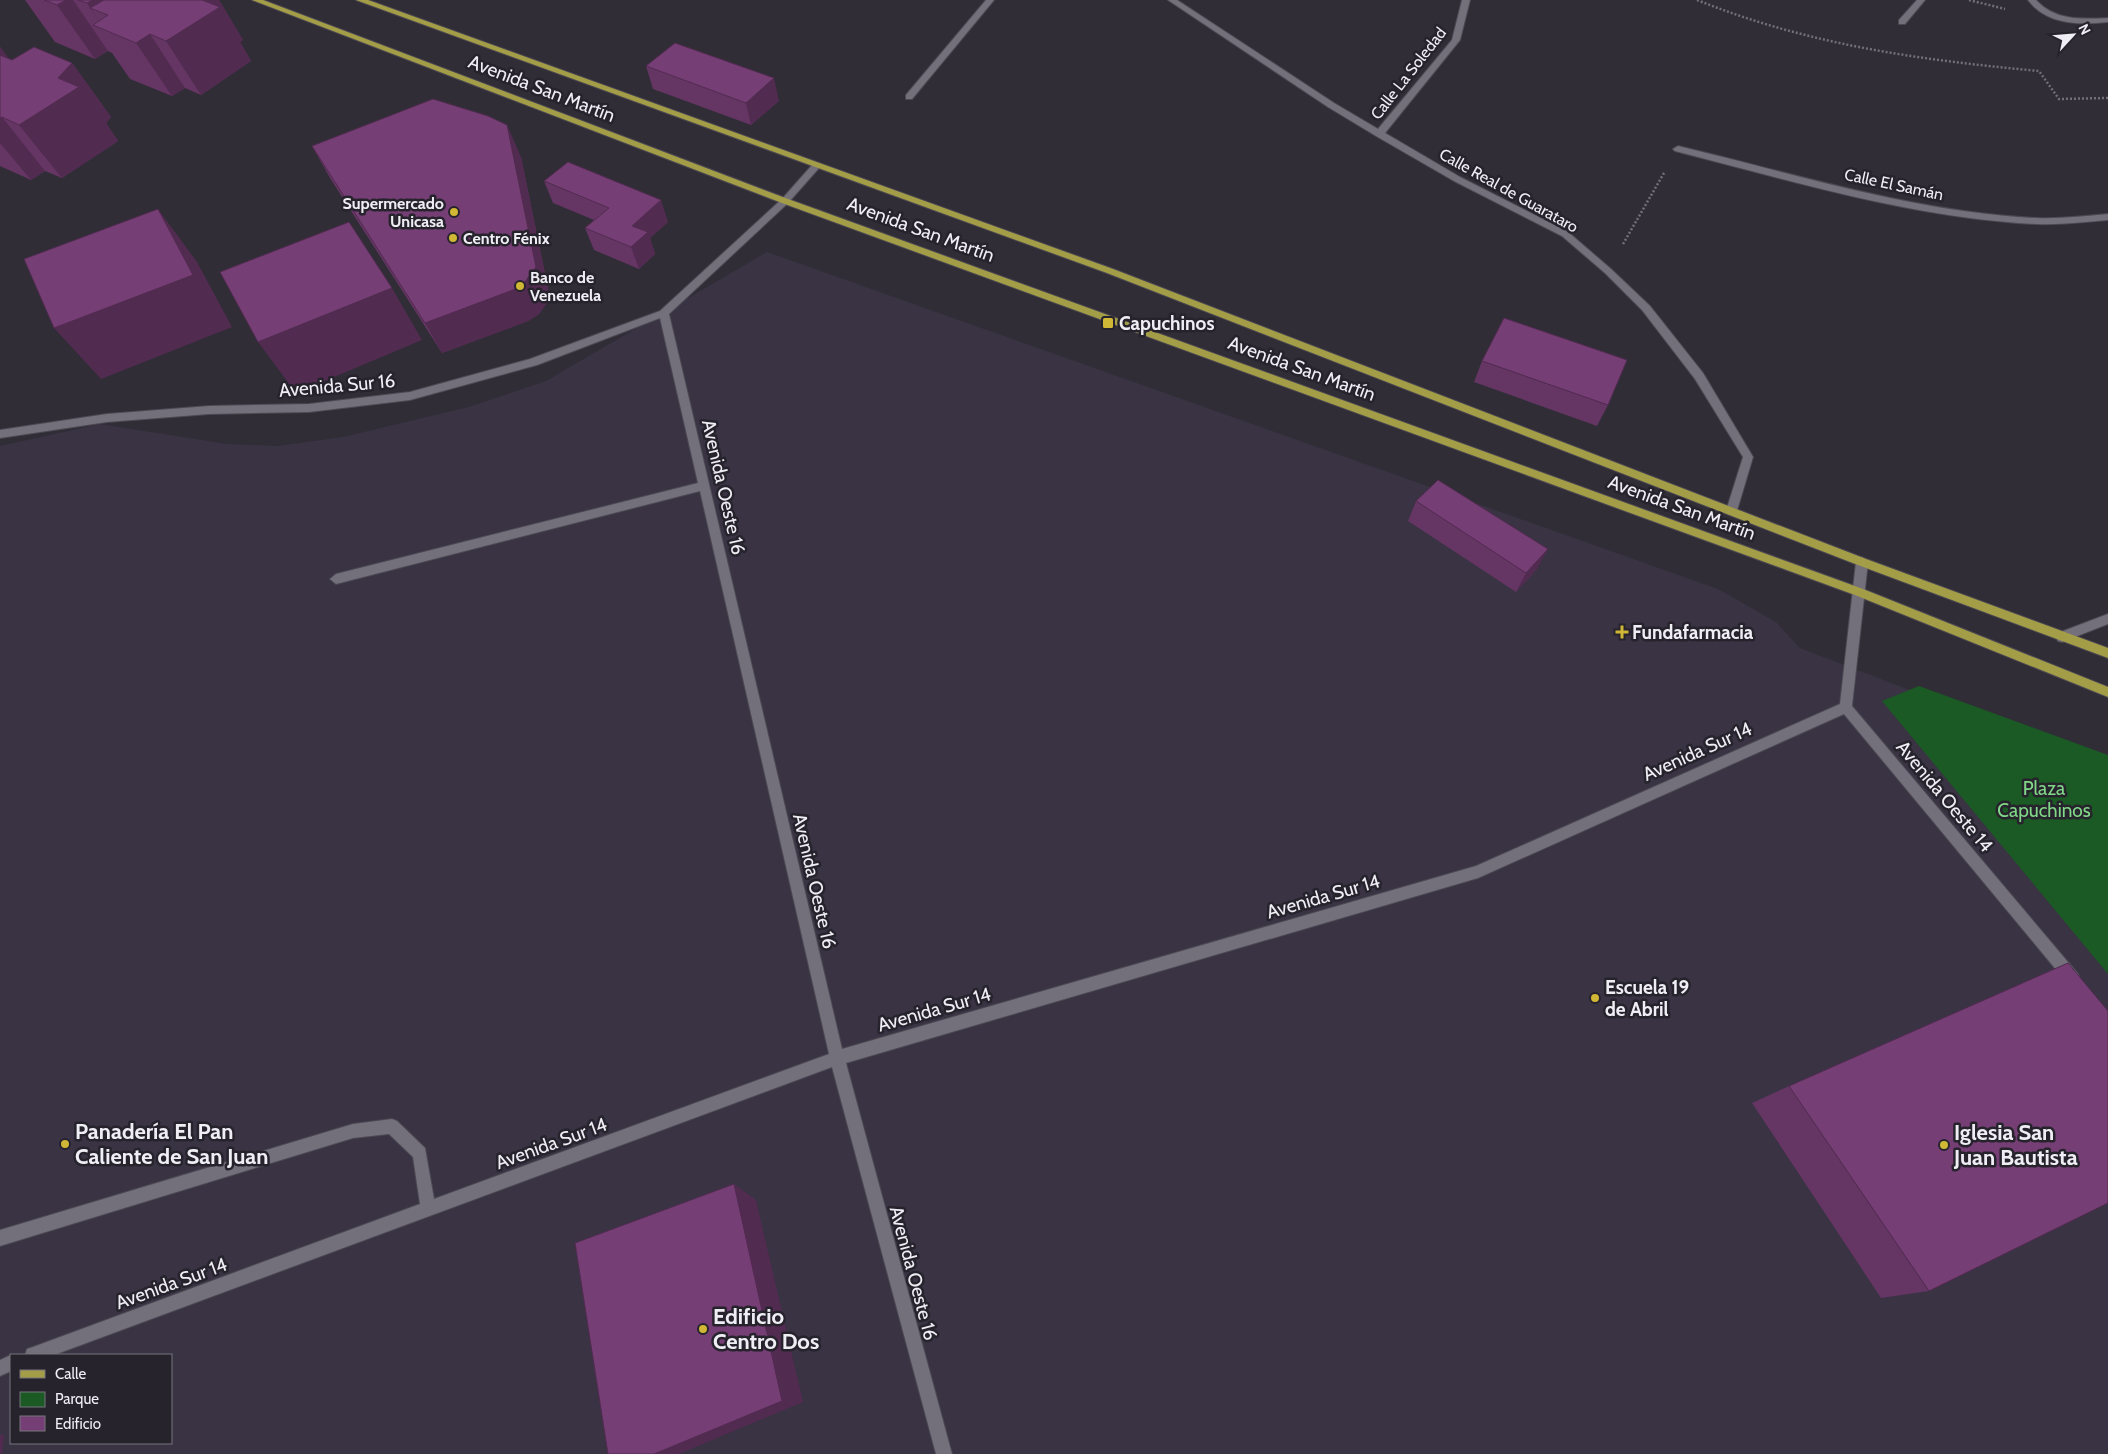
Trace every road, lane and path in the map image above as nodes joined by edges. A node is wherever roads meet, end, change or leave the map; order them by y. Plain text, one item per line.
1 (256, 0) edge
2 (360, 0) edge
3 (990, 0) edge
4 (1172, 0) edge
5 (1466, 0) edge
6 (1697, 0) edge
7 (1921, 0) edge
8 (2032, 0) edge
9 (2108, 20) edge
10 (1902, 22) dead end
11 (909, 97) dead end
12 (2108, 98) edge
13 (1379, 134) junction
14 (1678, 149) joint
15 (816, 166) junction
16 (785, 200) junction
17 (2108, 217) edge
18 (1608, 270) junction
19 (664, 313) junction
20 (0, 434) edge
21 (704, 486) junction
22 (1732, 512) junction
23 (1862, 562) junction
24 (336, 579) dead end
25 (1859, 592) junction
26 (2108, 619) edge
27 (2062, 637) junction
28 (2108, 653) edge
29 (2108, 692) edge
30 (1846, 707) junction
31 (2083, 990) edge
32 (837, 1058) junction
33 (428, 1209) junction
34 (0, 1238) edge
35 (36, 1354) edge
36 (944, 1454) edge

1 - 16 main road, Avenida San Martín
2 - 15 main road, Avenida San Martín
3 - 11 street
4 - 13 street, Calle Real de Guarataro
5 - 13 street, Calle La Soledad
6 - 12 path
7 - 10 street
8 - 9 street
13 - 18 street, Calle Real de Guarataro
14 - 17 street, Calle El Samán
14 - 18 path
15 - 16 street
15 - 22 main road, Avenida San Martín
16 - 19 street
16 - 25 main road, Avenida San Martín
18 - 22 street, Calle Real de Guarataro
19 - 20 street, Avenida Sur 16
19 - 21 street, Avenida Oeste 16
21 - 24 street
21 - 32 street, Avenida Oeste 16
22 - 23 main road, Avenida San Martín
23 - 25 street
23 - 27 main road, Avenida San Martín
25 - 29 main road, Avenida San Martín
25 - 30 street
26 - 27 street
27 - 28 main road, Avenida San Martín
30 - 31 street, Avenida Oeste 14
30 - 32 street, Avenida Sur 14
32 - 33 street, Avenida Sur 14
32 - 36 street, Avenida Oeste 16
33 - 34 street
33 - 35 street, Avenida Sur 14

